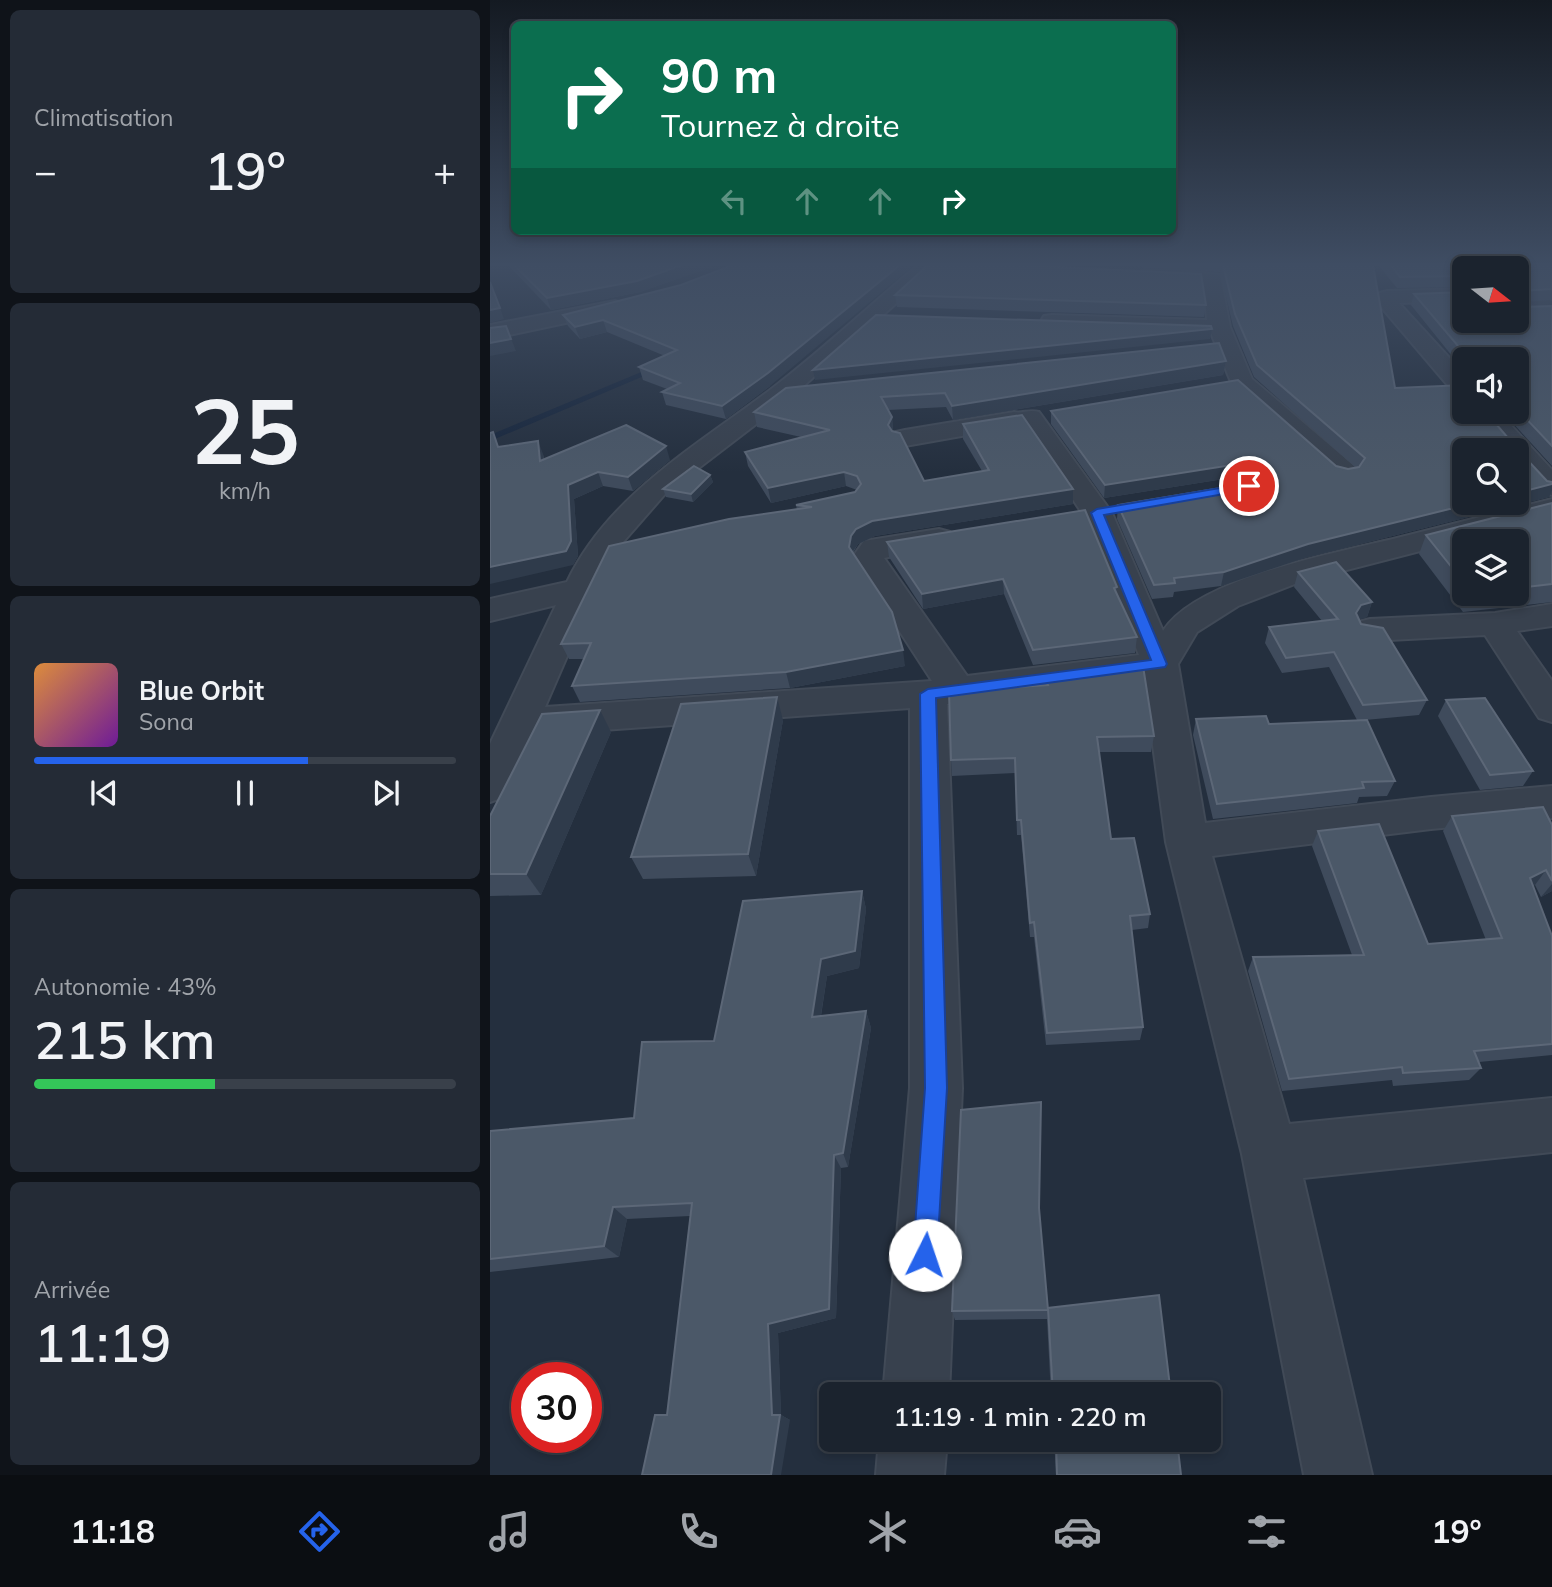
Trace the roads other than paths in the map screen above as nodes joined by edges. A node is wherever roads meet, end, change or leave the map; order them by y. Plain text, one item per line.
1 (847, 335) edge
2 (1198, 335) edge
3 (1416, 335) edge
4 (1222, 337) junction
5 (1198, 350) edge
6 (1452, 375) edge
7 (1241, 382) junction
8 (1214, 386) edge
9 (823, 388) edge
10 (781, 393) junction
11 (1496, 424) edge
12 (905, 438) edge
13 (1344, 472) edge
14 (1552, 487) edge
15 (1552, 508) edge
16 (967, 534) edge
17 (649, 542) edge
18 (596, 554) junction
19 (578, 590) junction
20 (490, 610) edge
21 (1552, 615) edge
22 (1495, 624) junction
23 (1370, 630) edge
24 (1160, 664) junction
25 (943, 692) junction
26 (1552, 709) edge
27 (520, 722) junction
28 (490, 786) edge
29 (1552, 802) edge
30 (1186, 842) junction
31 (1552, 1125) edge
32 (1270, 1154) junction
33 (917, 1382) edge
34 (912, 1452) edge
35 (910, 1475) edge
36 (1338, 1475) edge

1 - 10 street
2 - 4 street
3 - 6 street
4 - 5 street
4 - 7 street
7 - 8 street
7 - 13 street
9 - 10 street
10 - 18 street
11 - 14 street
12 - 24 street
15 - 24 street
16 - 25 street
17 - 18 street
18 - 19 street
19 - 20 street
19 - 27 street
21 - 22 street
22 - 23 street
22 - 26 street
24 - 25 street
24 - 30 street
25 - 27 street
25 - 33 street
27 - 28 street
29 - 30 street
30 - 32 street
31 - 32 street
32 - 36 street
34 - 35 street

